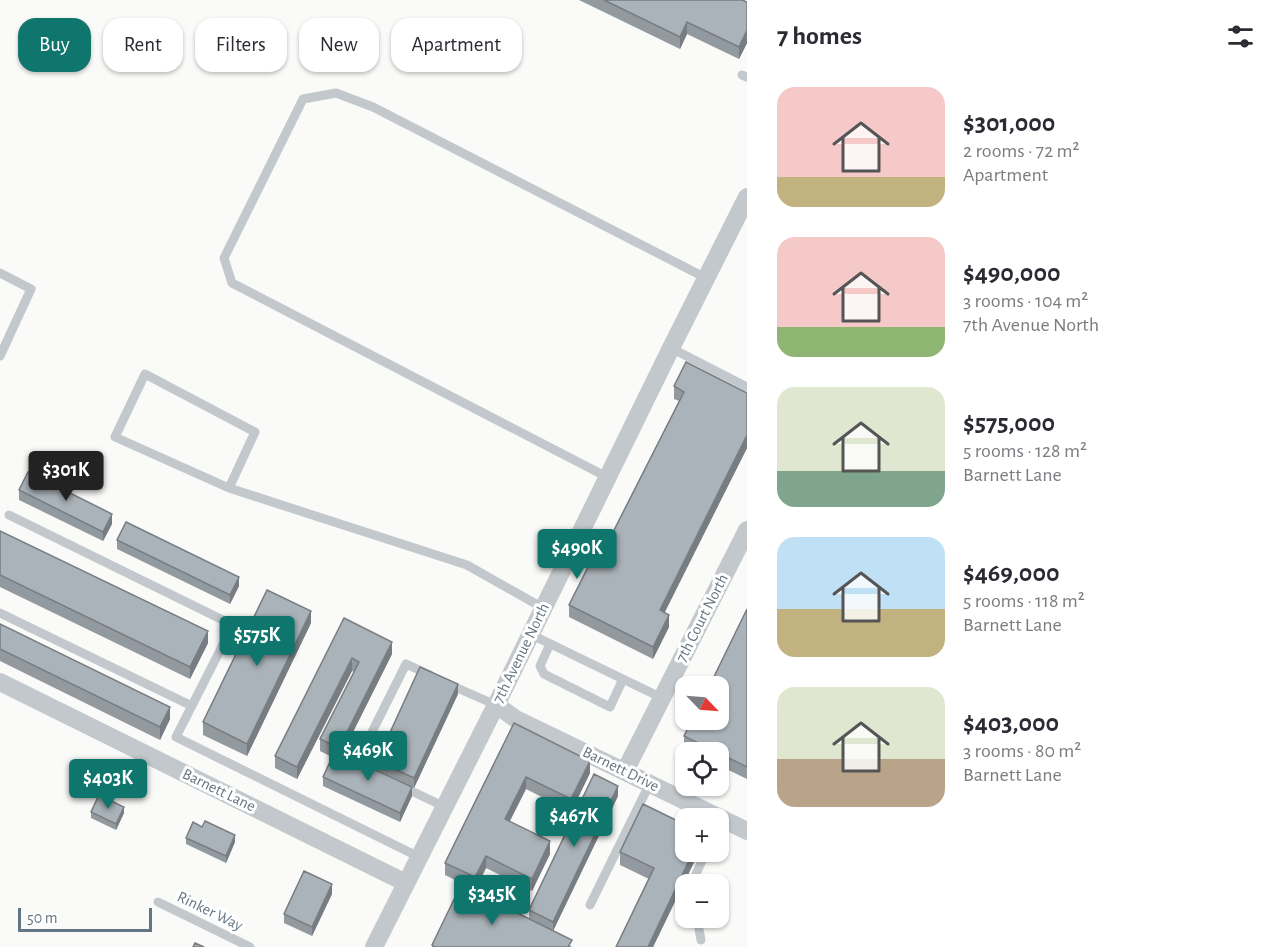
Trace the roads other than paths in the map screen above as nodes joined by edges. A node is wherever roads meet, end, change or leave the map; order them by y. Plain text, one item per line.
1 (747, 197) edge
2 (0, 273) edge
3 (706, 278) junction
4 (671, 348) junction
5 (0, 356) edge
6 (747, 387) edge
7 (607, 477) junction
8 (229, 488) junction
9 (9, 515) dead end
10 (747, 530) edge
11 (543, 608) junction
12 (0, 612) edge
13 (530, 634) junction
14 (550, 644) junction
15 (623, 679) junction
16 (0, 681) edge
17 (662, 698) junction
18 (496, 705) junction
19 (192, 706) junction
20 (625, 771) junction
21 (375, 773) edge
22 (395, 783) edge
23 (650, 783) junction
24 (445, 807) junction
25 (694, 808) edge
26 (729, 826) edge
27 (747, 831) edge
28 (419, 857) junction
29 (406, 883) junction
30 (158, 902) dead end
31 (590, 905) dead end
32 (699, 928) edge
33 (701, 940) dead end
34 (250, 947) edge
35 (374, 947) edge

1 - 3 street, 7th Avenue North
2 - 5 lane
3 - 4 street, 7th Avenue North
3 - 7 lane
4 - 6 lane
4 - 7 street, 7th Avenue North
7 - 11 street, 7th Avenue North
8 - 8 lane
8 - 11 lane
9 - 19 lane
10 - 17 street, 7th Court North
11 - 13 street, 7th Avenue North
12 - 19 lane
13 - 14 lane
13 - 18 street, 7th Avenue North
14 - 15 lane
14 - 15 lane
15 - 17 lane
16 - 29 street, Barnett Lane
17 - 20 street, 7th Court North
18 - 20 street, Barnett Drive
18 - 21 lane
18 - 24 street, 7th Avenue North
19 - 28 lane
20 - 23 street, Barnett Drive
22 - 24 lane
23 - 25 street, Barnett Drive
23 - 31 lane
24 - 28 street, 7th Avenue North
26 - 27 street, Barnett Drive
28 - 29 street, 7th Avenue North
29 - 35 street, 7th Avenue North
30 - 34 lane, Rinker Way
32 - 33 lane

